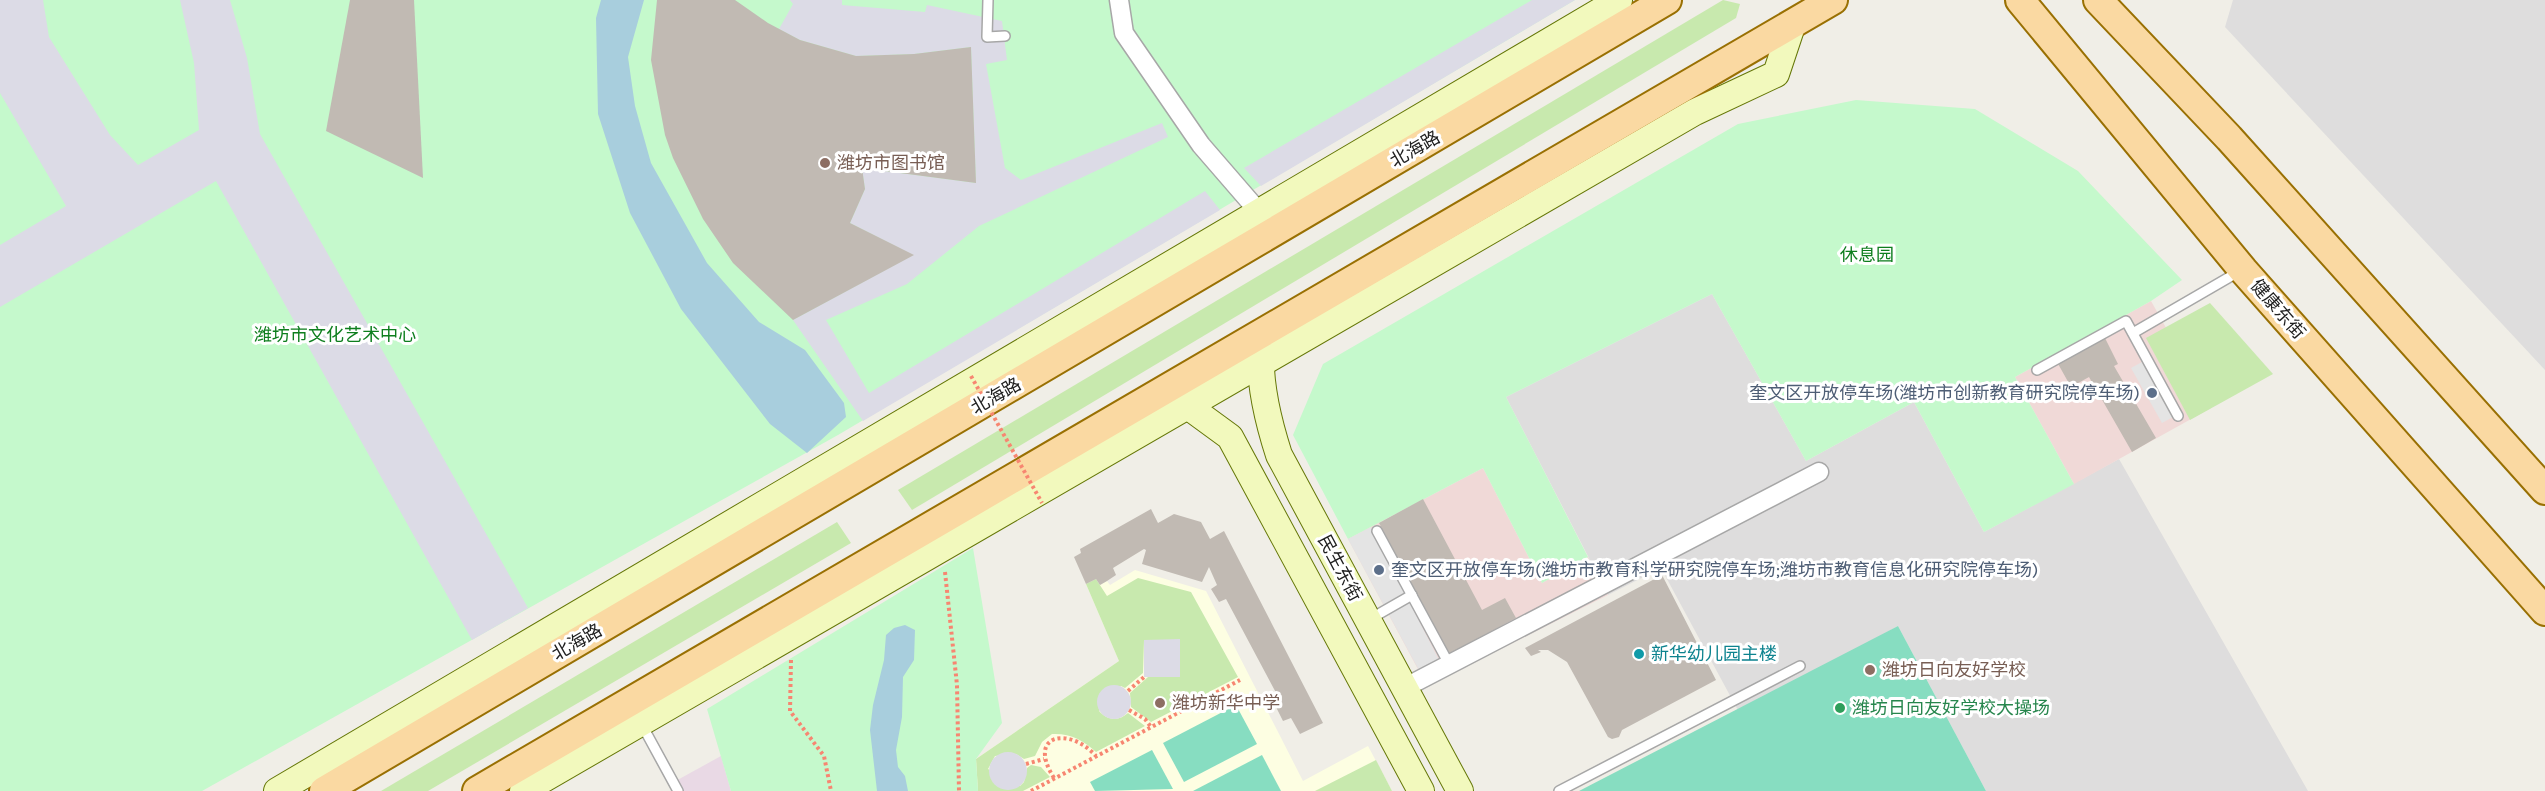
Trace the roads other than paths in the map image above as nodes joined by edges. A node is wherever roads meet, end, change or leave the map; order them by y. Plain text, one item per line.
1 (988, 0) edge
2 (1119, 0) edge
3 (1667, 0) edge
4 (1833, 0) edge
5 (2020, 0) edge
6 (2098, 0) edge
7 (1617, 11) edge
8 (1793, 23) junction
9 (1005, 36) dead end
10 (1681, 87) junction
11 (1695, 112) junction
12 (1352, 172) junction
13 (1259, 212) junction
14 (2243, 270) junction
15 (1261, 332) junction
16 (2133, 333) junction
17 (1260, 366) junction
18 (2037, 370) dead end
19 (1158, 393) junction
20 (1189, 407) junction
21 (2178, 416) dead end
22 (1819, 472) dead end
23 (2545, 490) edge
24 (1377, 531) dead end
25 (1412, 595) junction
26 (2545, 611) edge
27 (1368, 620) junction
28 (789, 623) junction
29 (1449, 664) junction
30 (1800, 666) dead end
31 (1404, 688) junction
32 (641, 723) junction
33 (277, 791) edge
34 (324, 791) edge
35 (477, 791) edge
36 (523, 791) edge
37 (678, 791) edge
38 (1422, 791) edge
39 (1460, 791) edge
40 (1560, 791) edge

1 - 9 lane
2 - 13 street
3 - 7 main road, 北海路
4 - 8 main road
5 - 14 main road, 健康东街
6 - 23 main road
7 - 12 main road, 北海路
8 - 10 main road
8 - 11 street
10 - 11 street
10 - 15 main road
11 - 17 street
12 - 13 street, 北海路
12 - 34 main road, 北海路
13 - 33 street, 北海路
14 - 16 lane
14 - 26 main road, 健康东街
15 - 17 street, 民生东街
15 - 19 main road
16 - 18 lane
16 - 21 lane
17 - 20 street
17 - 27 street, 民生东街
19 - 20 street, 民生东街
19 - 28 main road
20 - 28 street
20 - 38 street, 民生东街
22 - 29 street
24 - 25 lane
25 - 27 lane
25 - 29 lane
27 - 31 street, 民生东街
28 - 32 street
28 - 35 main road
29 - 31 street
30 - 40 lane
31 - 39 street, 民生东街
32 - 36 street
32 - 37 lane

